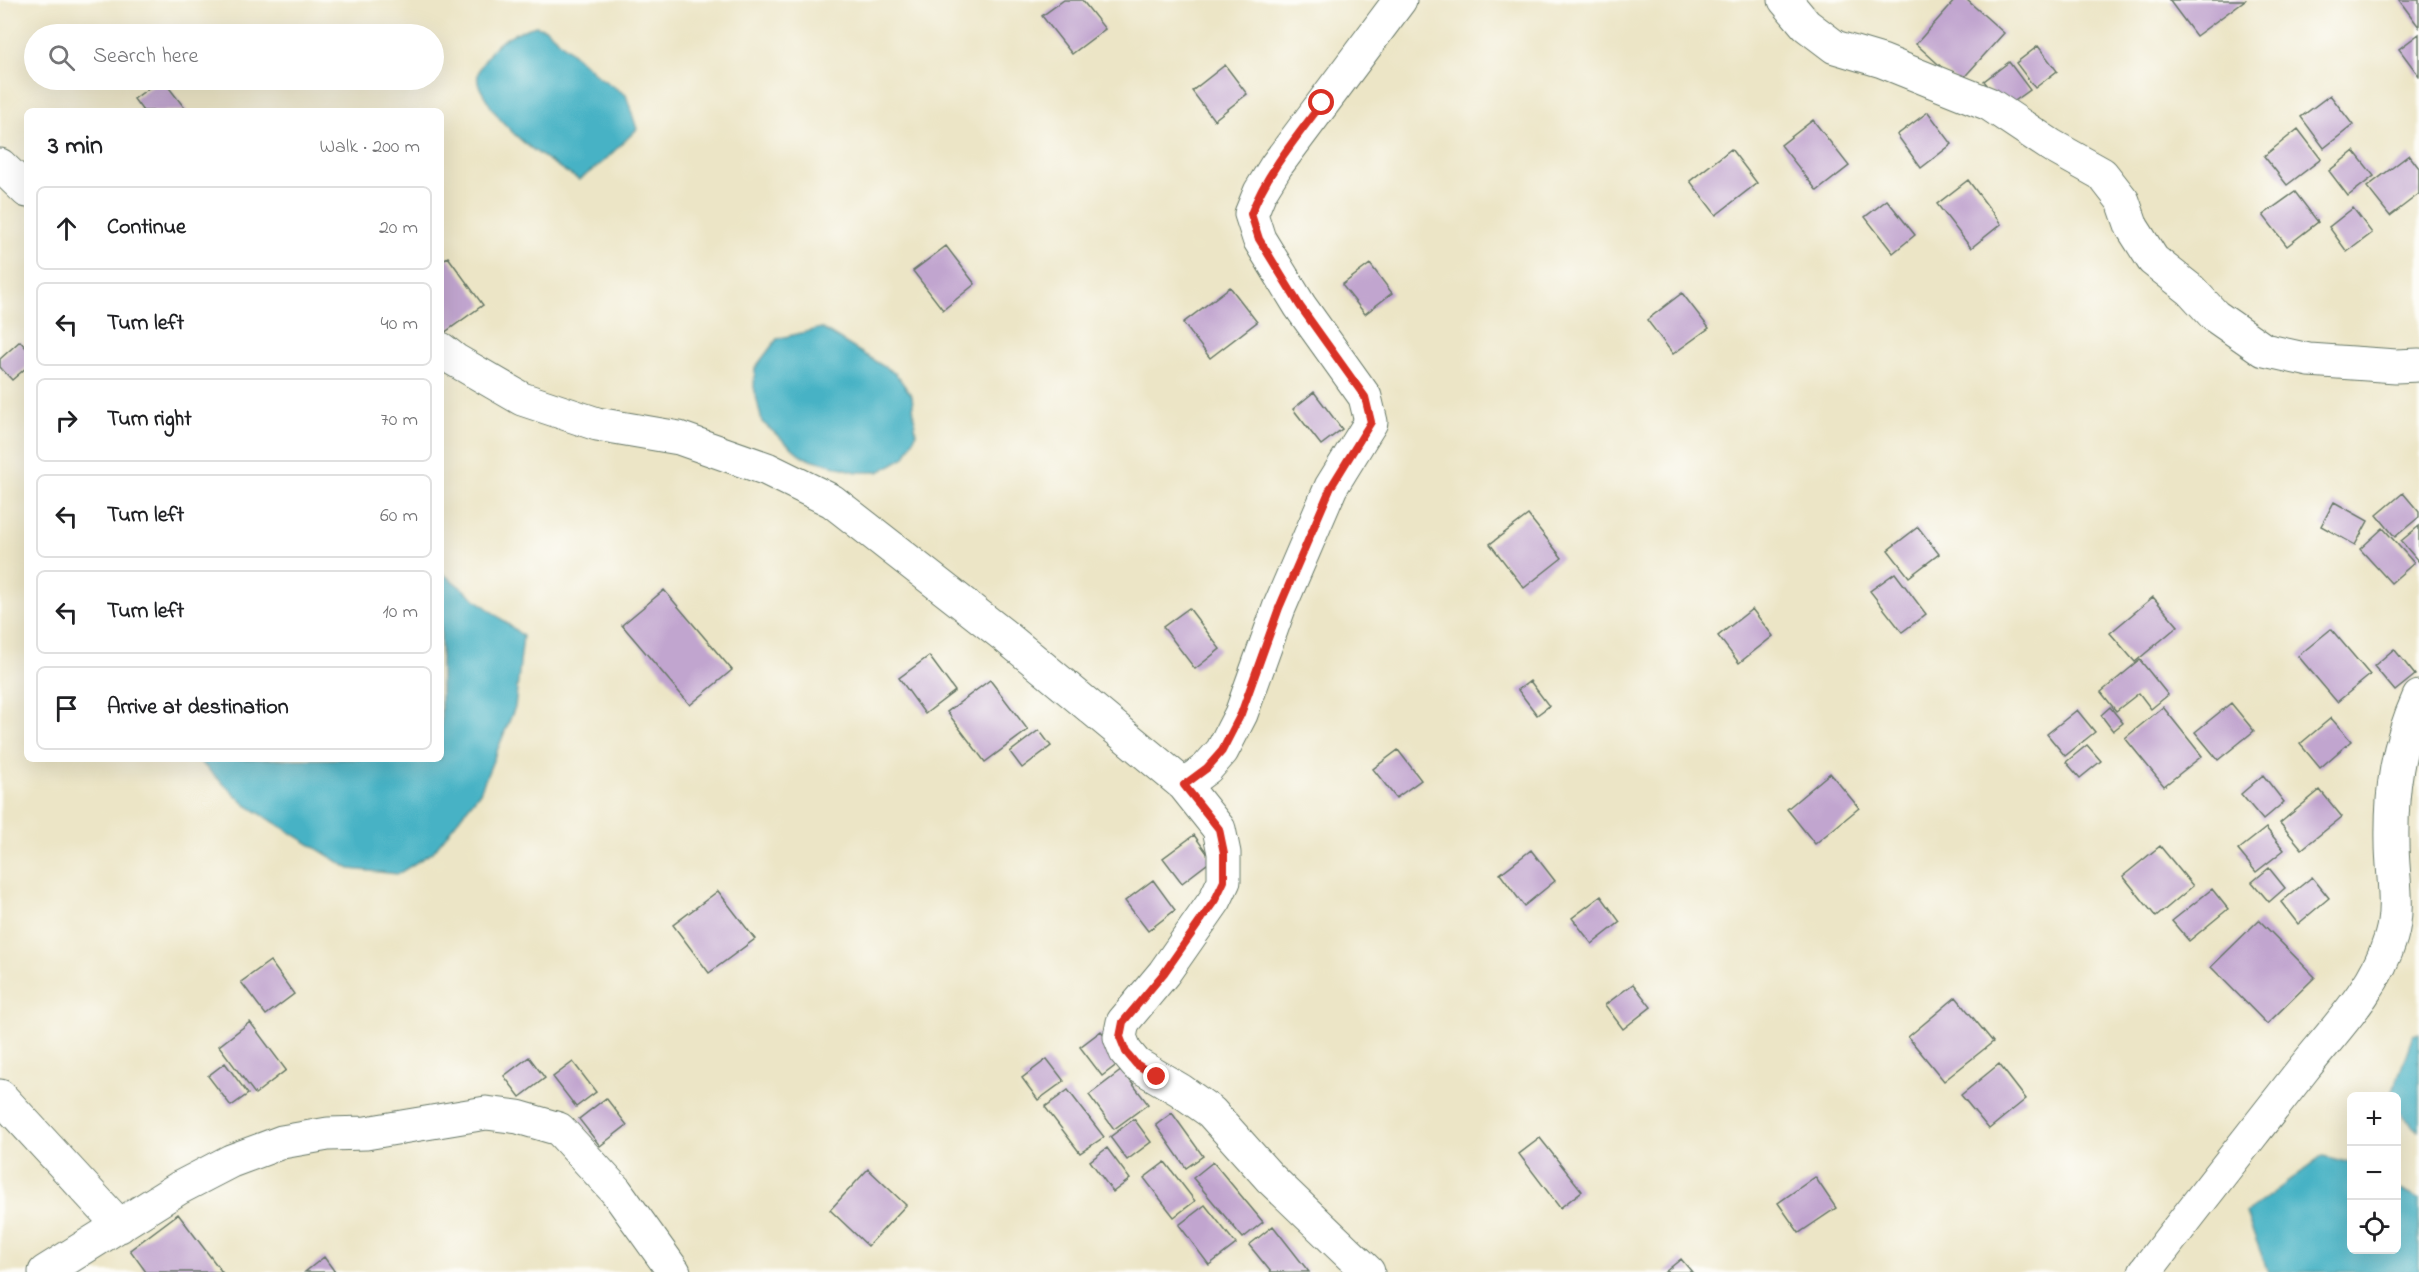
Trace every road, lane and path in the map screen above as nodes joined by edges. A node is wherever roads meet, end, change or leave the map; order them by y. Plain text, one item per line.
1 (1400, 0) edge
2 (1785, 0) edge
3 (0, 165) edge
4 (24, 188) edge
5 (444, 351) edge
6 (2419, 365) edge
7 (2419, 697) edge
8 (1184, 785) junction
9 (0, 1096) edge
10 (120, 1226) junction
11 (45, 1272) edge
12 (674, 1272) edge
13 (1368, 1272) edge
14 (2145, 1272) edge

1 - 8 street
2 - 6 street
3 - 4 street
5 - 8 street
7 - 14 street
8 - 13 street
9 - 10 street
10 - 11 street
10 - 12 street

